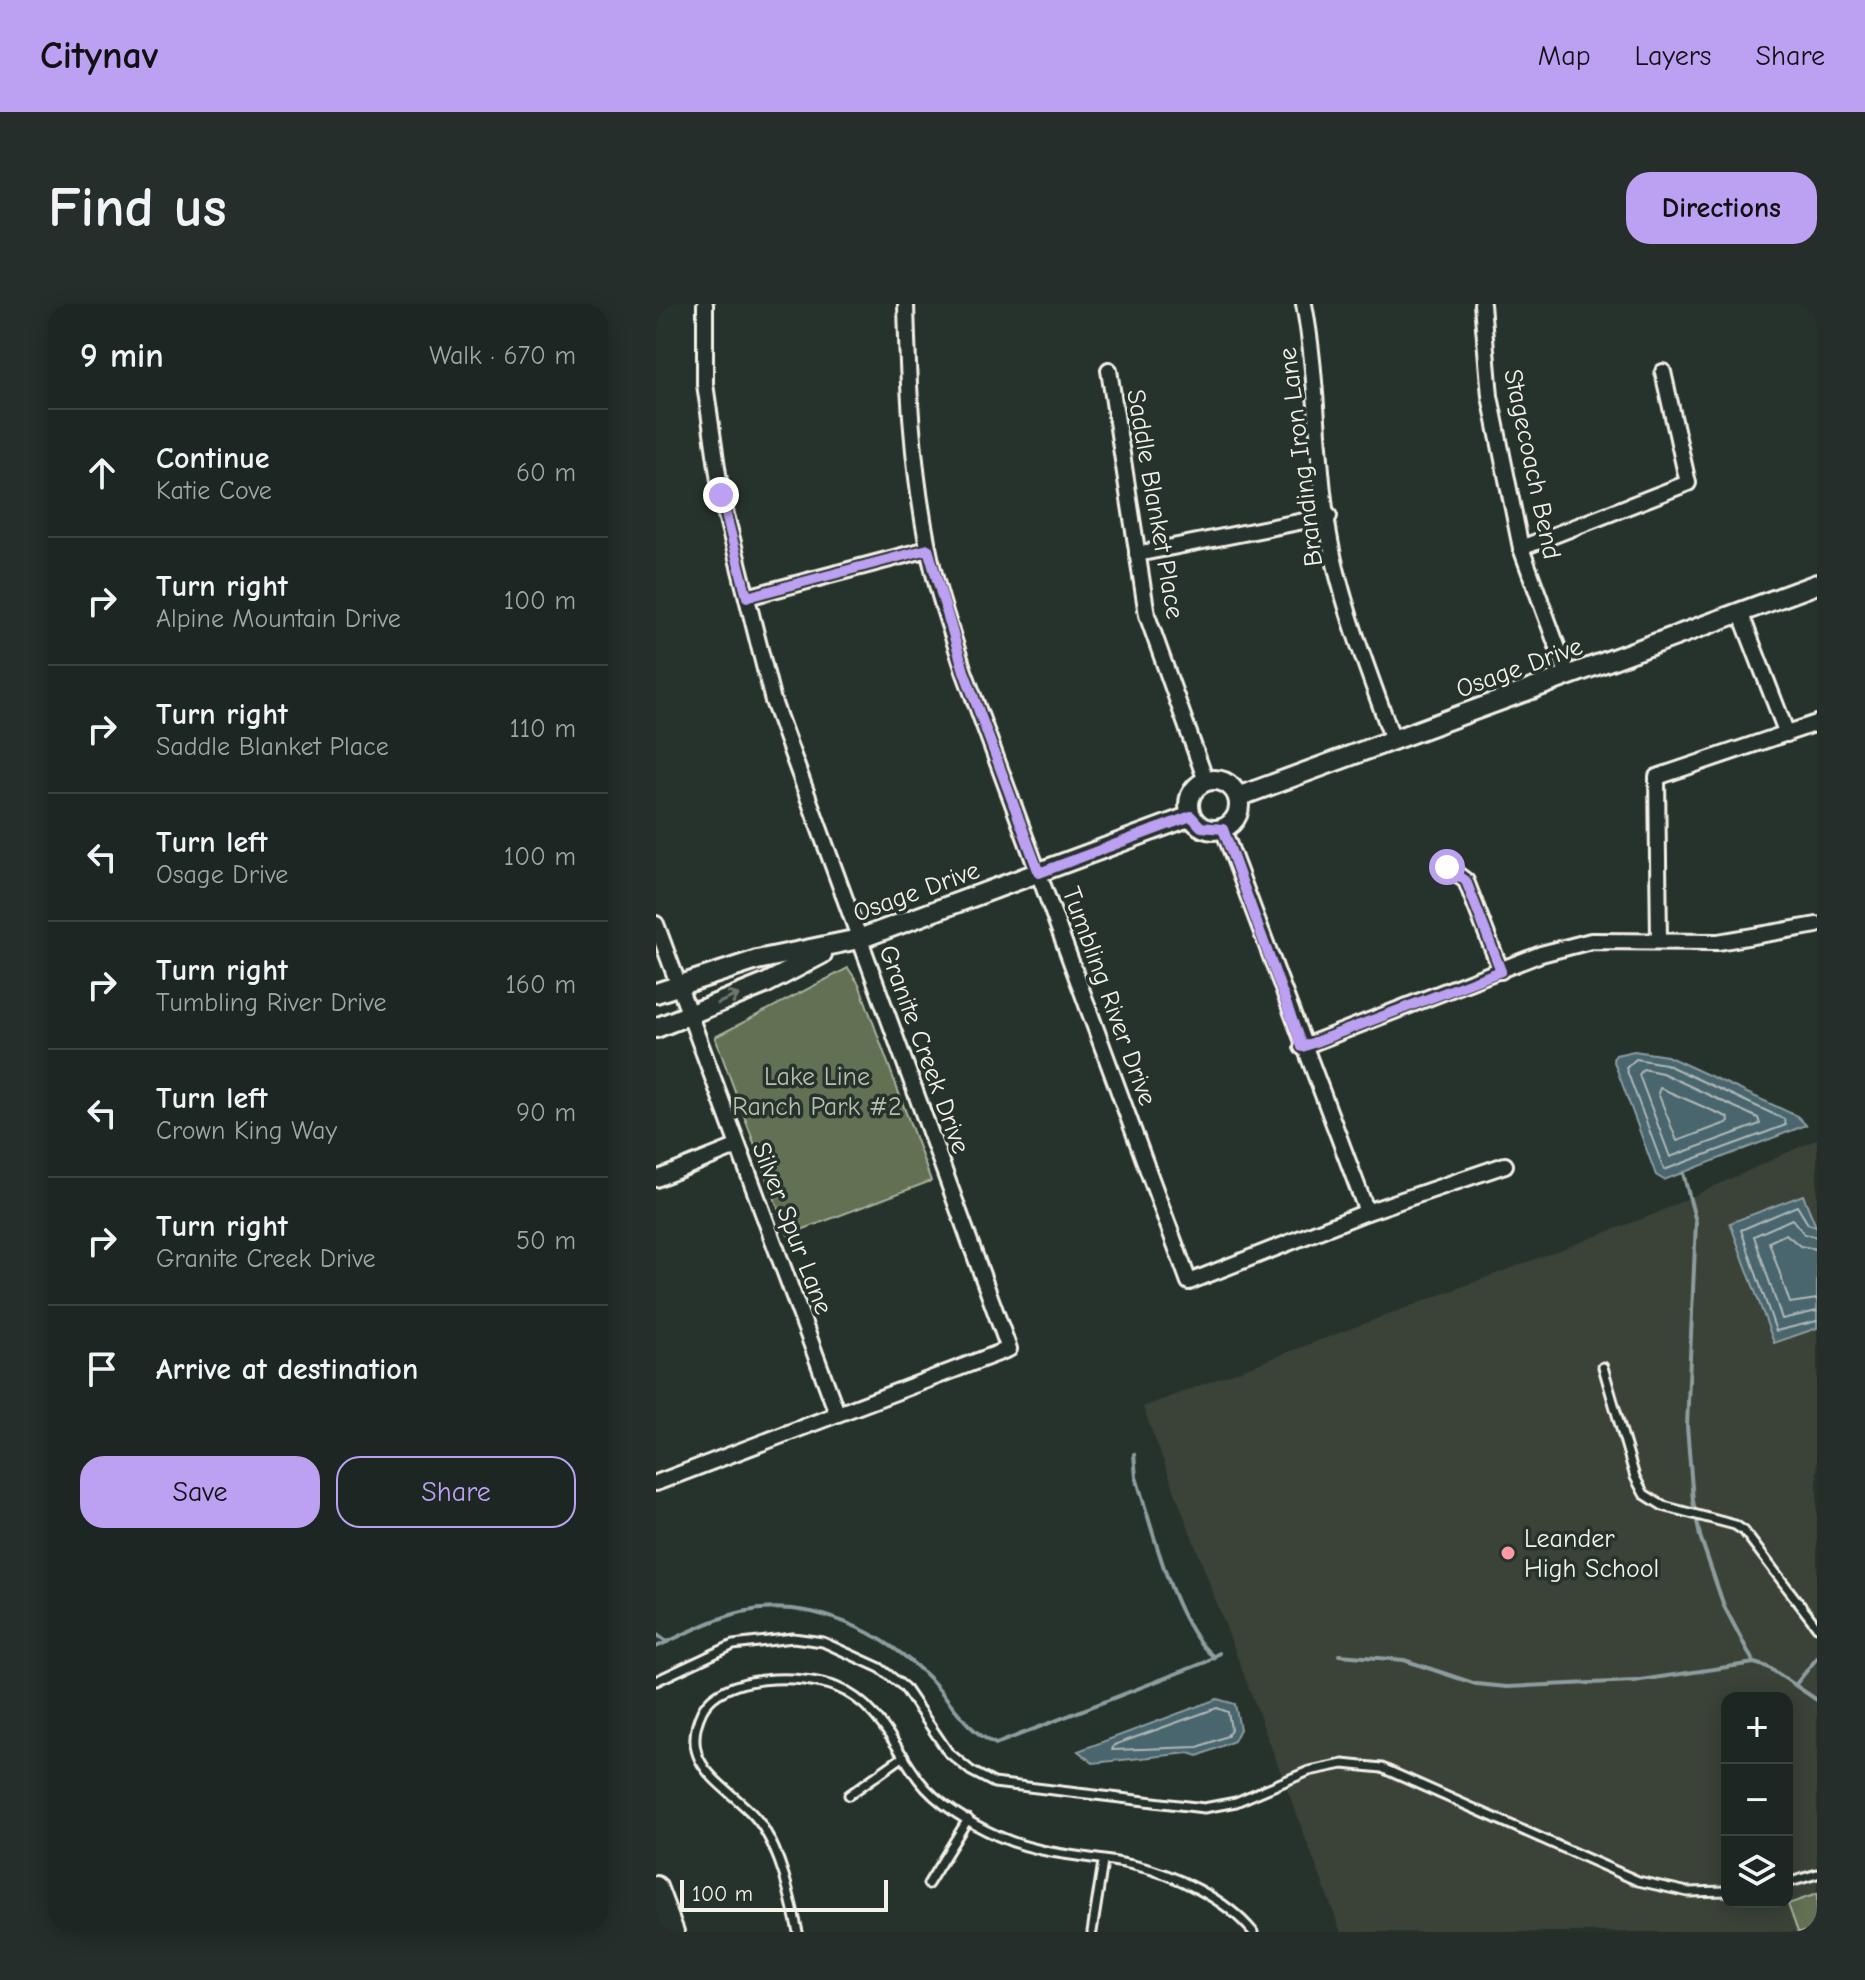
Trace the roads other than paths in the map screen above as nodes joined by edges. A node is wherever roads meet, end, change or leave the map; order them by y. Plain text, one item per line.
1 (705, 304) edge
2 (906, 304) edge
3 (1304, 304) edge
4 (1482, 304) edge
5 (1109, 370) dead end
6 (1663, 372) dead end
7 (1329, 516) junction
8 (1521, 548) junction
9 (928, 549) junction
10 (1137, 554) junction
11 (1817, 584) edge
12 (747, 597) junction
13 (1740, 612) junction
14 (1568, 676) junction
15 (1817, 723) edge
16 (1787, 734) junction
17 (1393, 740) junction
18 (1206, 781) junction
19 (1238, 797) junction
20 (1191, 816) junction
21 (1223, 829) junction
22 (1447, 867) dead end
23 (1039, 873) junction
24 (656, 924) edge
25 (1817, 925) edge
26 (859, 939) junction
27 (1659, 941) junction
28 (839, 945) junction
29 (1501, 971) junction
30 (681, 984) junction
31 (656, 993) edge
32 (692, 1014) junction
33 (656, 1028) edge
34 (1302, 1047) junction
35 (736, 1147) junction
36 (1505, 1165) dead end
37 (656, 1179) edge
38 (1367, 1212) junction
39 (1603, 1367) dead end
40 (837, 1413) junction
41 (656, 1483) edge
42 (1817, 1627) edge
43 (656, 1681) edge
44 (904, 1756) junction
45 (849, 1795) dead end
46 (968, 1819) junction
47 (1103, 1862) junction
48 (1817, 1874) edge
49 (1793, 1881) edge
50 (928, 1884) dead end
51 (656, 1887) edge
52 (1721, 1891) edge
53 (673, 1932) edge
54 (798, 1932) edge
55 (1092, 1932) edge
56 (1253, 1932) edge

1 - 12 street, Granite Creek Drive
2 - 9 street, Tumbling River Drive
3 - 7 street, Branding Iron Lane
4 - 8 street, Stagecoach Bend
5 - 10 street, Saddle Blanket Place
6 - 8 street
7 - 10 street
7 - 17 street, Branding Iron Lane
8 - 14 street, Stagecoach Bend
9 - 12 street
9 - 23 street, Tumbling River Drive
10 - 18 street, Saddle Blanket Place
11 - 13 street, Osage Drive
12 - 26 street, Granite Creek Drive
13 - 14 street, Osage Drive
13 - 16 street
14 - 17 street, Osage Drive
15 - 16 street
16 - 27 street
17 - 19 street, Osage Drive
18 - 19 street
18 - 20 street
19 - 21 street
20 - 21 street
20 - 23 street, Osage Drive
21 - 34 street
22 - 29 street
23 - 26 street, Osage Drive
23 - 38 street, Tumbling River Drive
24 - 30 street, Silver Spur Lane
25 - 27 street
26 - 28 street, Osage Drive
26 - 40 street, Granite Creek Drive
27 - 29 street
28 - 30 street, Osage Drive
32 -> 28 street, Osage Drive
29 - 34 street
30 - 31 street, Osage Drive
30 - 32 street, Silver Spur Lane
32 - 33 street, Osage Drive
32 - 35 street, Silver Spur Lane
34 - 38 street
35 - 37 street
35 - 40 street, Silver Spur Lane
36 - 38 street, Tumbling River Drive
39 - 42 lane
40 - 41 street, Granite Creek Drive
43 - 52 lane
44 - 45 lane
44 - 46 lane
44 - 54 lane
46 - 47 lane
46 - 50 lane
47 - 55 lane
47 - 56 lane
48 - 49 lane
51 - 53 main road

